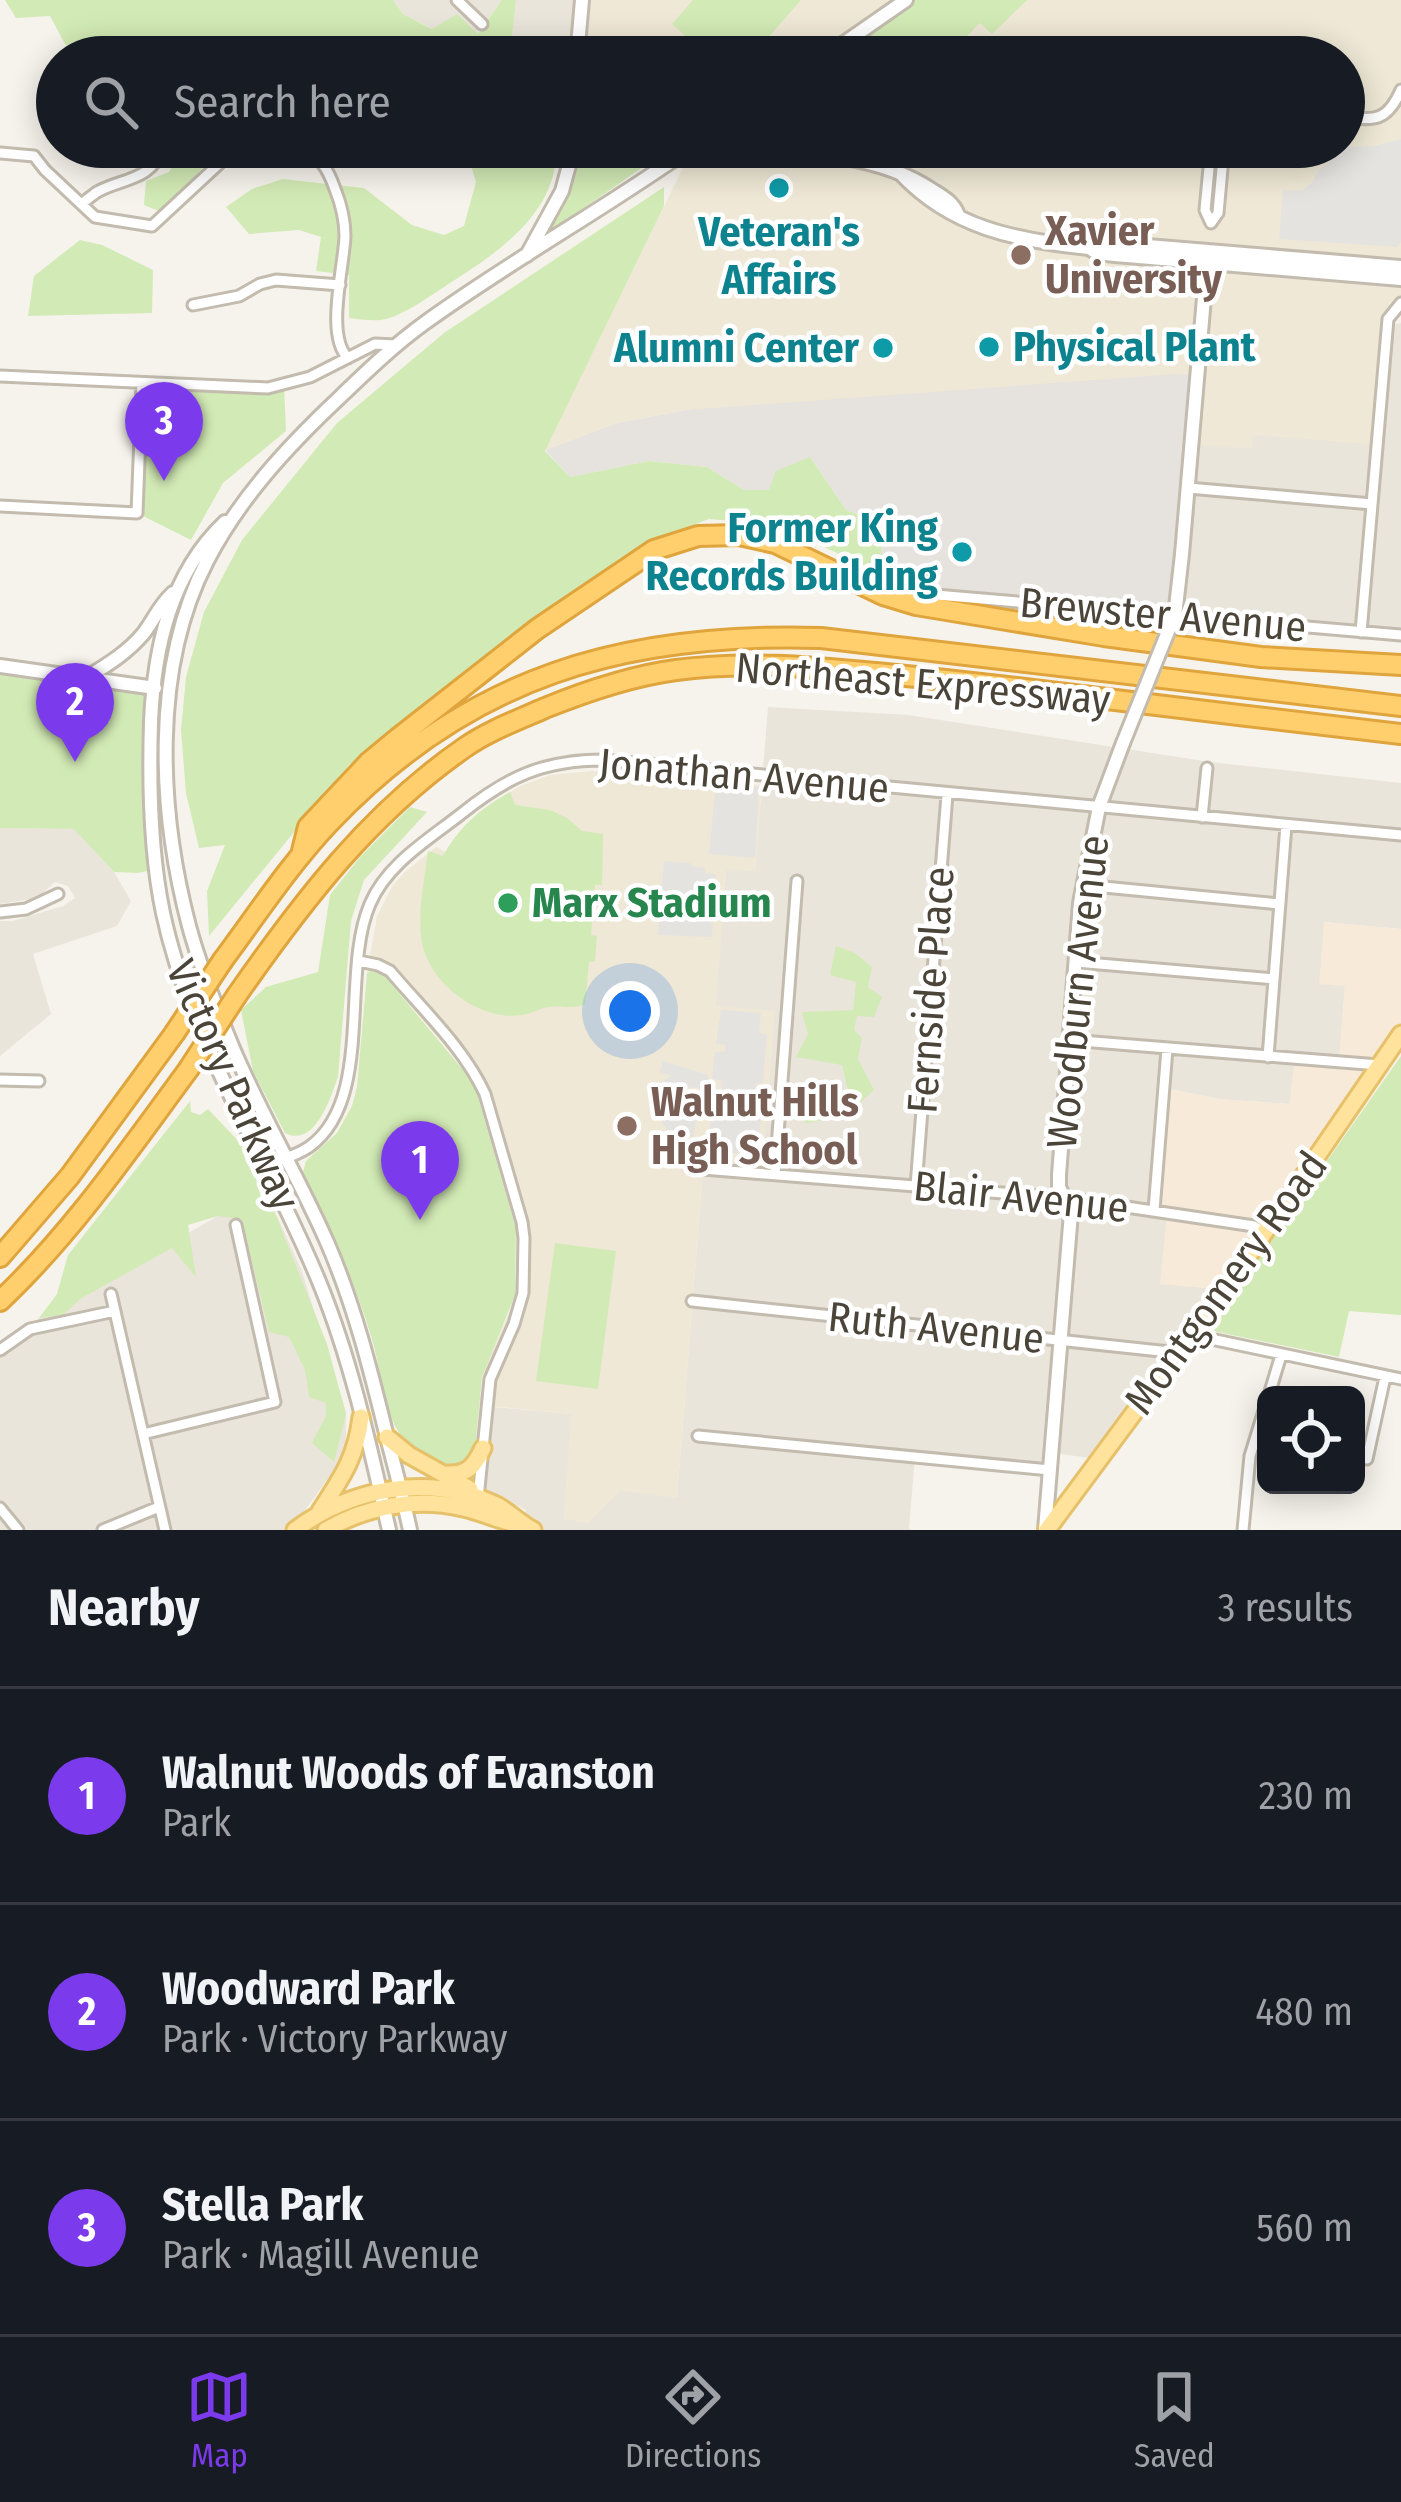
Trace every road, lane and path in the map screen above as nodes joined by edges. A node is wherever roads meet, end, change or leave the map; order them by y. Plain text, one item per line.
1 (457, 0) edge
2 (582, 0) edge
3 (907, 0) edge
4 (482, 24) dead end
5 (579, 36) edge
6 (855, 36) edge
7 (1401, 90) edge
8 (1365, 119) edge
9 (0, 153) edge
10 (36, 158) edge
11 (46, 168) edge
12 (147, 168) edge
13 (215, 168) edge
14 (326, 168) edge
15 (568, 168) edge
16 (660, 168) edge
17 (883, 168) edge
18 (1208, 168) edge
19 (1222, 168) edge
20 (81, 204) junction
21 (1211, 224) junction
22 (526, 257) junction
23 (1208, 257) junction
24 (1401, 267) edge
25 (1401, 279) edge
26 (340, 285) junction
27 (1401, 303) edge
28 (193, 305) dead end
29 (396, 345) junction
30 (348, 358) junction
31 (0, 376) edge
32 (142, 383) junction
33 (1188, 488) junction
34 (1372, 505) junction
35 (0, 506) edge
36 (239, 508) junction
37 (178, 588) junction
38 (924, 594) dead end
39 (1172, 622) junction
40 (1361, 632) junction
41 (1401, 635) edge
42 (1401, 665) edge
43 (0, 666) edge
44 (84, 678) junction
45 (153, 687) junction
46 (169, 688) junction
47 (1401, 706) edge
48 (1401, 734) edge
49 (1207, 768) dead end
50 (947, 794) junction
51 (1099, 807) junction
52 (1202, 817) junction
53 (1286, 825) junction
54 (1401, 835) edge
55 (302, 855) junction
56 (797, 881) dead end
57 (1083, 886) junction
58 (58, 894) dead end
59 (1279, 904) junction
60 (0, 913) edge
61 (359, 961) junction
62 (1076, 962) junction
63 (1274, 979) junction
64 (1401, 1034) edge
65 (1069, 1040) junction
66 (1167, 1048) junction
67 (1268, 1057) junction
68 (1379, 1066) junction
69 (0, 1080) edge
70 (39, 1081) dead end
71 (287, 1157) junction
72 (266, 1165) junction
73 (703, 1169) dead end
74 (775, 1174) junction
75 (916, 1186) junction
76 (1066, 1198) junction
77 (1154, 1210) junction
78 (236, 1225) dead end
79 (1264, 1232) junction
80 (0, 1257) edge
81 (111, 1294) dead end
82 (0, 1301) edge
83 (692, 1301) dead end
84 (115, 1311) junction
85 (1192, 1335) junction
86 (1062, 1341) junction
87 (0, 1350) edge
88 (1179, 1353) junction
89 (1281, 1355) junction
90 (1385, 1377) junction
91 (1401, 1378) edge
92 (1272, 1386) edge
93 (361, 1417) junction
94 (143, 1433) junction
95 (1257, 1433) edge
96 (698, 1436) dead end
97 (387, 1437) junction
98 (482, 1448) junction
99 (1367, 1459) dead end
100 (1050, 1470) junction
101 (445, 1474) junction
102 (403, 1497) junction
103 (382, 1499) junction
104 (477, 1501) junction
105 (159, 1507) junction
106 (0, 1508) edge
107 (319, 1514) junction
108 (527, 1527) edge
109 (18, 1530) edge
110 (103, 1530) edge
111 (165, 1530) edge
112 (296, 1530) edge
113 (326, 1530) edge
114 (389, 1530) edge
115 (410, 1530) edge
116 (1046, 1530) edge
117 (1243, 1530) edge

1 - 4 street
2 - 5 street
3 - 6 street
7 - 8 street
9 - 10 street
11 - 20 street
12 - 20 street
13 - 20 street
14 - 26 street
15 - 22 street
16 - 22 street, Victory Parkway
17 - 23 street
18 - 21 street
19 - 21 street
21 - 23 street
22 - 29 street, Victory Parkway
23 - 24 street
23 - 25 street
23 - 33 street, Woodburn Avenue
26 - 28 street
26 - 30 street
27 - 34 street
29 - 30 street
29 - 36 street, Victory Parkway
30 - 32 street
31 - 32 street
32 - 35 street
33 - 34 street
33 - 39 street, Woodburn Avenue
34 - 40 street
36 - 37 street, Victory Parkway
36 - 46 street, Victory Parkway
37 - 44 street
37 - 45 street, Victory Parkway
38 - 39 street, Brewster Avenue
39 - 40 street, Brewster Avenue
39 - 51 street, Woodburn Avenue, bridge
40 - 41 street, Brewster Avenue
42 - 55 highway
43 - 44 street
44 - 45 street
45 - 46 street
45 - 72 street, Victory Parkway
46 - 71 street, Victory Parkway
47 - 55 highway, Northeast Expressway
48 - 82 highway, Northeast Expressway, bridge
49 - 52 street
50 - 51 street, Jonathan Avenue
50 - 61 street, Jonathan Avenue
50 - 75 street, Fernside Place
51 - 52 street, Jonathan Avenue
51 - 57 street, Woodburn Avenue
52 - 53 street, Jonathan Avenue
53 - 54 street, Jonathan Avenue
53 - 59 street
55 - 80 highway, Northeast Expressway, bridge
56 - 74 street
57 - 59 street
57 - 62 street, Woodburn Avenue
58 - 60 street
59 - 63 street
61 - 71 street, Jonathan Avenue
61 - 98 street
62 - 63 street
62 - 65 street, Woodburn Avenue
63 - 67 street
64 - 68 main road, Montgomery Road
65 - 66 street
65 - 76 street, Woodburn Avenue
66 - 67 street
66 - 77 street
67 - 68 street
68 - 79 main road, Montgomery Road
69 - 70 street
71 - 72 street, Jonathan Avenue
71 - 97 street, Victory Parkway
72 - 93 street, Victory Parkway
73 - 74 street, Blair Avenue
74 - 75 street, Blair Avenue
75 - 76 street, Blair Avenue
76 - 77 street, Blair Avenue
76 - 86 street, Woodburn Avenue
77 - 79 street, Blair Avenue
78 - 94 street
79 - 85 main road, Montgomery Road
81 - 84 street
83 - 86 street, Ruth Avenue
84 - 87 street
84 - 94 street
85 - 88 main road, Montgomery Road
85 - 89 street
86 - 88 street, Ruth Avenue
86 - 100 street, Woodburn Avenue
88 - 116 main road, Montgomery Road
89 - 90 street
89 - 92 street
90 - 91 street
90 - 99 street
93 - 103 street, Victory Parkway
93 - 107 main road
94 - 105 street
95 - 117 street
96 - 100 street
97 - 101 main road
97 - 102 street, Victory Parkway
98 - 101 main road
98 - 104 street
100 - 116 street, Woodburn Avenue
101 - 104 main road
102 - 103 main road
102 - 104 main road
102 - 115 street, Victory Parkway
103 - 107 main road
103 - 113 main road
103 - 114 street, Victory Parkway
104 - 108 main road
104 - 108 main road
105 - 110 street
105 - 111 street
106 - 109 street
107 - 112 main road

